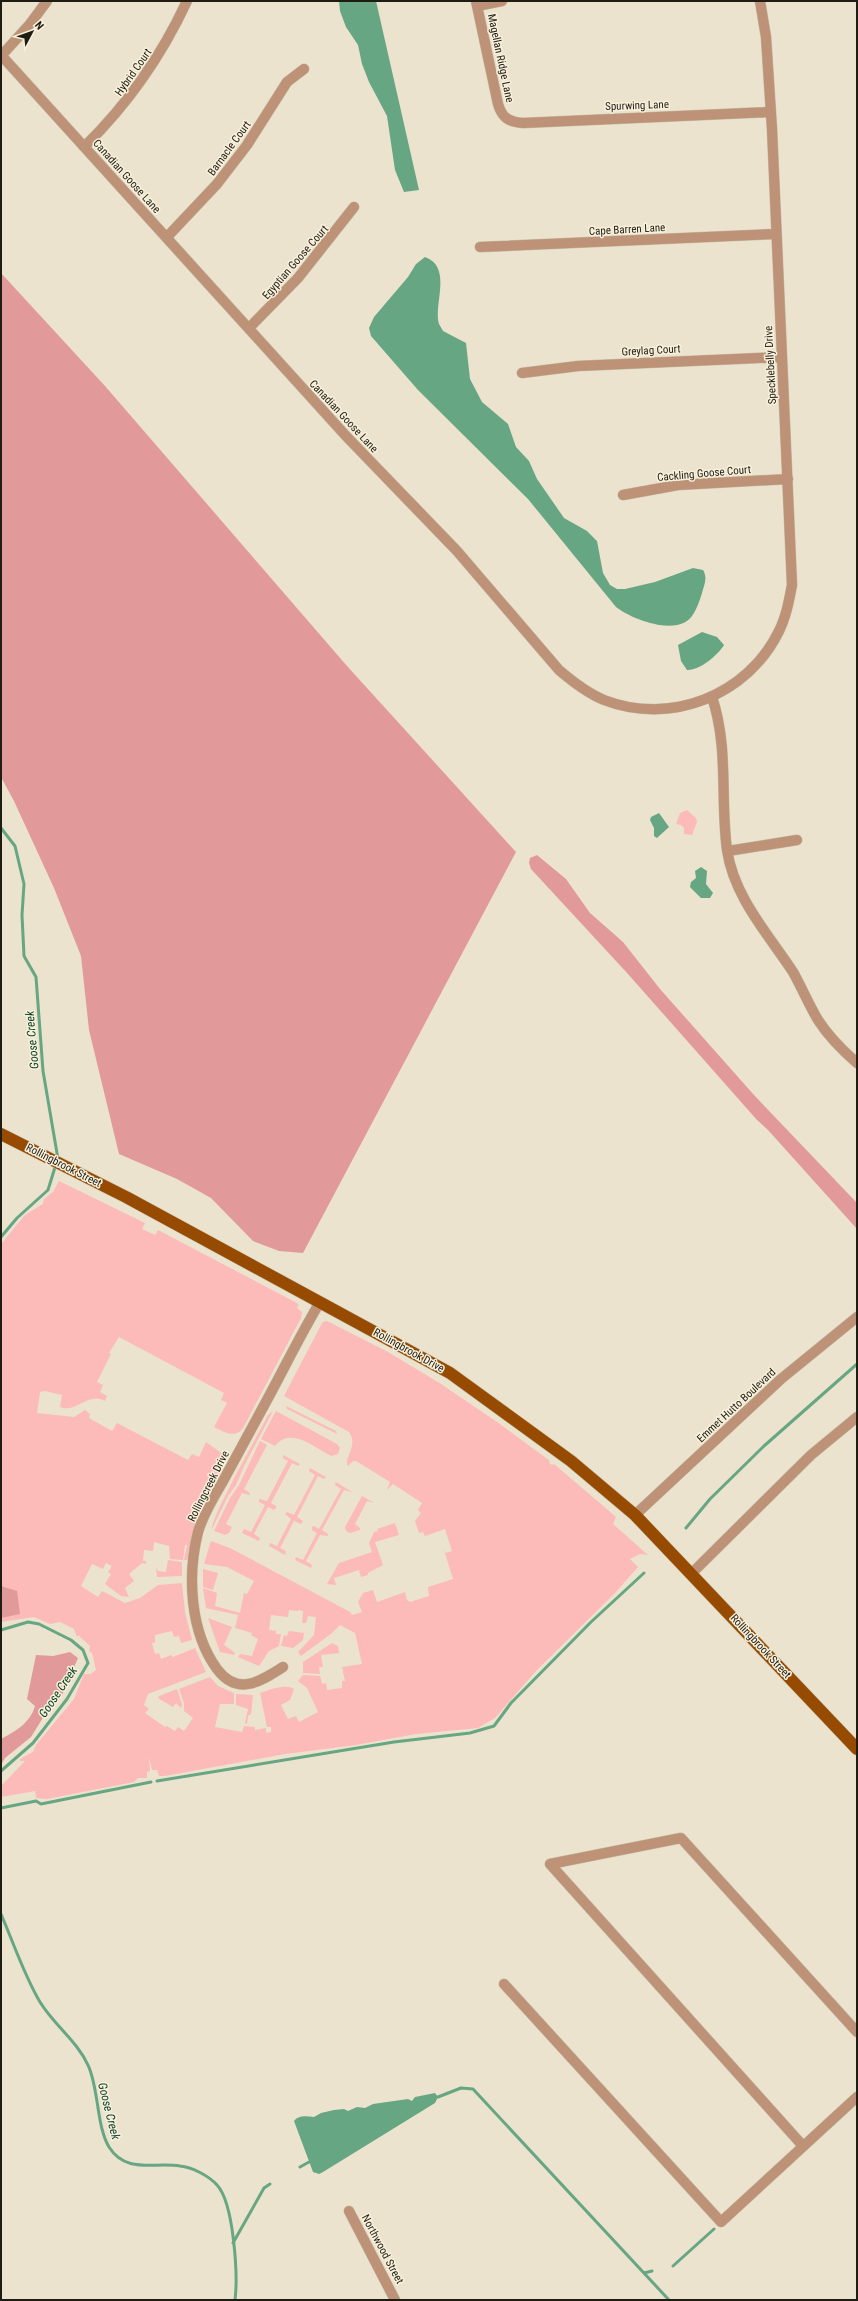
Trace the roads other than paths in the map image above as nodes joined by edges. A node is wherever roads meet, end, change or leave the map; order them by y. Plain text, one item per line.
1 (47, 1) edge
2 (188, 1) edge
3 (502, 1) edge
4 (760, 1) edge
5 (477, 3) edge
6 (1, 55) edge
7 (304, 69) dead end
8 (770, 112) junction
9 (506, 119) joint
10 (85, 146) junction
11 (354, 207) dead end
12 (776, 234) junction
13 (167, 237) junction
14 (480, 247) dead end
15 (249, 328) junction
16 (782, 357) junction
17 (522, 373) dead end
18 (788, 479) junction
19 (622, 495) dead end
20 (712, 697) junction
21 (797, 840) dead end
22 (728, 852) junction
23 (857, 1063) edge
24 (2, 1134) edge
25 (126, 1197) joint
26 (320, 1302) junction
27 (857, 1317) edge
28 (857, 1417) edge
29 (635, 1515) junction
30 (664, 1544) joint
31 (692, 1573) junction
32 (283, 1666) dead end
33 (857, 1748) edge
34 (504, 1984) dead end
35 (857, 2032) edge
36 (857, 2097) edge
37 (803, 2146) junction
38 (349, 2210) dead end
39 (395, 2300) edge

1 - 6 street
2 - 10 street, Hybrid Court
3 - 5 street
4 - 8 street, Specklebelly Drive
5 - 9 street, Magellan Ridge Lane
6 - 10 street, Canadian Goose Lane
7 - 13 street, Barnacle Court
8 - 9 street, Spurwing Lane
8 - 12 street, Specklebelly Drive
10 - 13 street, Canadian Goose Lane
11 - 15 street, Egyptian Goose Court
12 - 14 street, Cape Barren Lane
12 - 16 street, Specklebelly Drive
13 - 15 street, Canadian Goose Lane
15 - 20 street, Canadian Goose Lane
16 - 17 street, Greylag Court
16 - 18 street, Specklebelly Drive
18 - 19 street, Cackling Goose Court
18 - 20 street, Specklebelly Drive
20 - 22 street
21 - 22 street
22 - 23 street
24 - 25 main road, Rollingbrook Street
25 - 26 main road, Rollingbrook Drive
26 - 29 main road, Rollingbrook Drive
26 - 32 street, Rollingcreek Drive
27 - 29 street, Emmet Hutto Boulevard
28 - 31 street
29 - 30 main road, Rollingbrook Drive
30 - 31 main road, Rollingbrook Street
31 - 33 main road, Rollingbrook Street
34 - 37 street
35 - 37 street
36 - 37 street
38 - 39 street, Northwood Street

